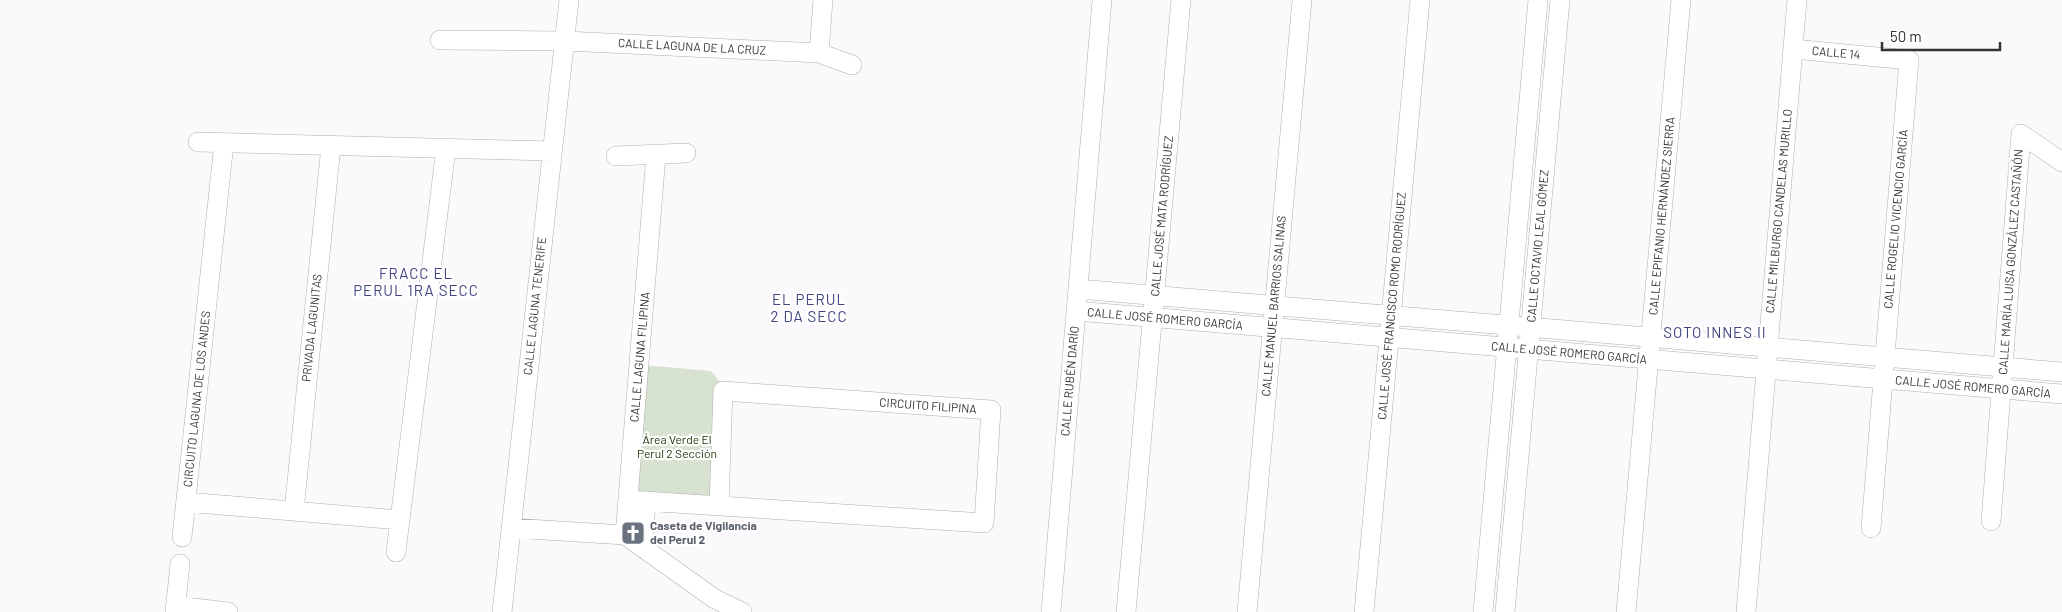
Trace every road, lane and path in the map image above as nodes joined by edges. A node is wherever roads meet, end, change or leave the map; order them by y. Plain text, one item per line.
1 (569, 0) edge
2 (823, 0) edge
3 (1102, 0) edge
4 (1181, 0) edge
5 (1302, 0) edge
6 (1420, 0) edge
7 (1538, 0) edge
8 (1560, 0) edge
9 (1681, 0) edge
10 (1797, 0) edge
11 (440, 40) dead end
12 (565, 41) junction
13 (1793, 49) junction
14 (819, 54) junction
15 (1908, 60) joint
16 (852, 65) dead end
17 (198, 142) dead end
18 (224, 143) junction
19 (331, 146) junction
20 (446, 148) junction
21 (552, 151) junction
22 (686, 153) dead end
23 (656, 155) junction
24 (616, 156) dead end
25 (2062, 162) edge
26 (1078, 289) junction
27 (1154, 295) junction
28 (1274, 305) junction
29 (1076, 311) junction
30 (1391, 315) junction
31 (1152, 318) junction
32 (1509, 325) junction
33 (1530, 327) junction
34 (1273, 328) junction
35 (1651, 337) junction
36 (1389, 338) junction
37 (1507, 347) junction
38 (1768, 347) junction
39 (1528, 349) junction
40 (1884, 357) junction
41 (1649, 359) junction
42 (2003, 367) junction
43 (1766, 370) junction
44 (2062, 372) edge
45 (1883, 379) junction
46 (2001, 389) junction
47 (2062, 394) edge
48 (637, 501) junction
49 (186, 502) junction
50 (719, 506) junction
51 (294, 511) junction
52 (400, 520) junction
53 (1991, 521) dead end
54 (511, 528) junction
55 (1871, 528) dead end
56 (625, 536) junction
57 (182, 537) dead end
58 (643, 548) junction
59 (396, 552) dead end
60 (180, 564) dead end
61 (175, 609) edge
62 (736, 611) edge
63 (228, 612) edge
64 (502, 612) edge
65 (1051, 612) edge
66 (1126, 612) edge
67 (1247, 612) edge
68 (1364, 612) edge
69 (1483, 612) edge
70 (1504, 612) edge
71 (1626, 612) edge
72 (1746, 612) edge

1 - 12 street, CALLE LAGUNA TENERIFE
2 - 14 street
3 - 26 street, CALLE RUBÉN DARÍO
4 - 27 street, CALLE JOSÉ MATA RODRÍGUEZ
5 - 28 street, CALLE MANUEL BARRIOS SALINAS
6 - 30 street, CALLE JOSÉ FRANCISCO ROMO RODRÍGUEZ
7 - 32 street, CALLE OCTAVIO LEAL GÓMEZ
8 - 33 street, CALLE OCTAVIO LEAL GÓMEZ
9 - 35 street, CALLE EPIFANIO HERNÁNDEZ SIERRA
10 - 13 street, CALLE MILBURGO CANDELAS MURILLO
11 - 12 street, CALLE LAGUNA DE LA CRUZ
12 - 14 street, CALLE LAGUNA DE LA CRUZ
12 - 21 street, CALLE LAGUNA TENERIFE
13 - 15 street, CALLE 14
13 - 38 street, CALLE MILBURGO CANDELAS MURILLO
14 - 16 street, CALLE LAGUNA DE LA CRUZ
15 - 40 street, CALLE ROGELIO VICENCIO GARCÍA
17 - 18 street
18 - 19 street
18 - 49 street, CIRCUITO LAGUNA DE LOS ANDES
19 - 20 street
19 - 51 street, PRIVADA LAGUNITAS
20 - 21 street
20 - 52 street
21 - 54 street, CALLE LAGUNA TENERIFE
22 - 23 street
23 - 24 street
23 - 48 street, CALLE LAGUNA FILIPINA
25 - 42 street, CALLE MARÍA LUISA GONZÁLEZ CASTAÑÓN
26 - 27 street, CALLE JOSÉ ROMERO GARCÍA
26 - 29 street, CALLE RUBÉN DARÍO
27 - 28 street, CALLE JOSÉ ROMERO GARCÍA
27 - 31 street, CALLE JOSÉ MATA RODRÍGUEZ
28 - 30 street, CALLE JOSÉ ROMERO GARCÍA
28 - 34 street, CALLE MANUEL BARRIOS SALINAS
29 - 31 street, CALLE JOSÉ ROMERO GARCÍA
29 - 65 street, CALLE RUBÉN DARÍO
30 - 32 street, CALLE JOSÉ ROMERO GARCÍA
30 - 36 street, CALLE JOSÉ FRANCISCO ROMO RODRÍGUEZ
31 - 34 street, CALLE JOSÉ ROMERO GARCÍA
31 - 66 street, CALLE JOSÉ MATA RODRÍGUEZ
32 - 33 street, CALLE JOSÉ ROMERO GARCÍA
32 - 37 street, CALLE OCTAVIO LEAL GÓMEZ
33 - 35 street, CALLE JOSÉ ROMERO GARCÍA
33 - 39 street, CALLE OCTAVIO LEAL GÓMEZ
34 - 36 street, CALLE JOSÉ ROMERO GARCÍA
34 - 67 street, CALLE MANUEL BARRIOS SALINAS
35 - 38 street, CALLE JOSÉ ROMERO GARCÍA
35 - 41 street, CALLE EPIFANIO HERNÁNDEZ SIERRA
36 - 37 street, CALLE JOSÉ ROMERO GARCÍA
36 - 68 street, CALLE JOSÉ FRANCISCO ROMO RODRÍGUEZ
37 - 39 street, CALLE JOSÉ ROMERO GARCÍA
37 - 69 street, CALLE OCTAVIO LEAL GÓMEZ
38 - 40 street, CALLE JOSÉ ROMERO GARCÍA
38 - 43 street, CALLE MILBURGO CANDELAS MURILLO
39 - 41 street, CALLE JOSÉ ROMERO GARCÍA
39 - 70 street, CALLE OCTAVIO LEAL GÓMEZ
40 - 42 street, CALLE JOSÉ ROMERO GARCÍA
40 - 45 street, CALLE ROGELIO VICENCIO GARCÍA
41 - 43 street, CALLE JOSÉ ROMERO GARCÍA
41 - 71 street, CALLE EPIFANIO HERNÁNDEZ SIERRA
42 - 44 street, CALLE JOSÉ ROMERO GARCÍA
42 - 46 street, CALLE MARÍA LUISA GONZÁLEZ CASTAÑÓN
43 - 45 street, CALLE JOSÉ ROMERO GARCÍA
43 - 72 street, CALLE MILBURGO CANDELAS MURILLO
45 - 46 street, CALLE JOSÉ ROMERO GARCÍA
45 - 55 street, CALLE ROGELIO VICENCIO GARCÍA
46 - 47 street, CALLE JOSÉ ROMERO GARCÍA
46 - 53 street, CALLE MARÍA LUISA GONZÁLEZ CASTAÑÓN
48 - 50 street, CIRCUITO FILIPINA
48 - 56 street, CALLE LAGUNA FILIPINA
48 - 58 street
49 - 51 street, CIRCUITO LAGUNA DE LOS ANDES
49 - 57 street
50 - 50 street, CIRCUITO FILIPINA
51 - 52 street, CIRCUITO LAGUNA DE LOS ANDES
52 - 59 street
54 - 56 street
54 - 64 street, CALLE LAGUNA TENERIFE
56 - 58 street
58 - 62 street
60 - 61 street
61 - 63 street

